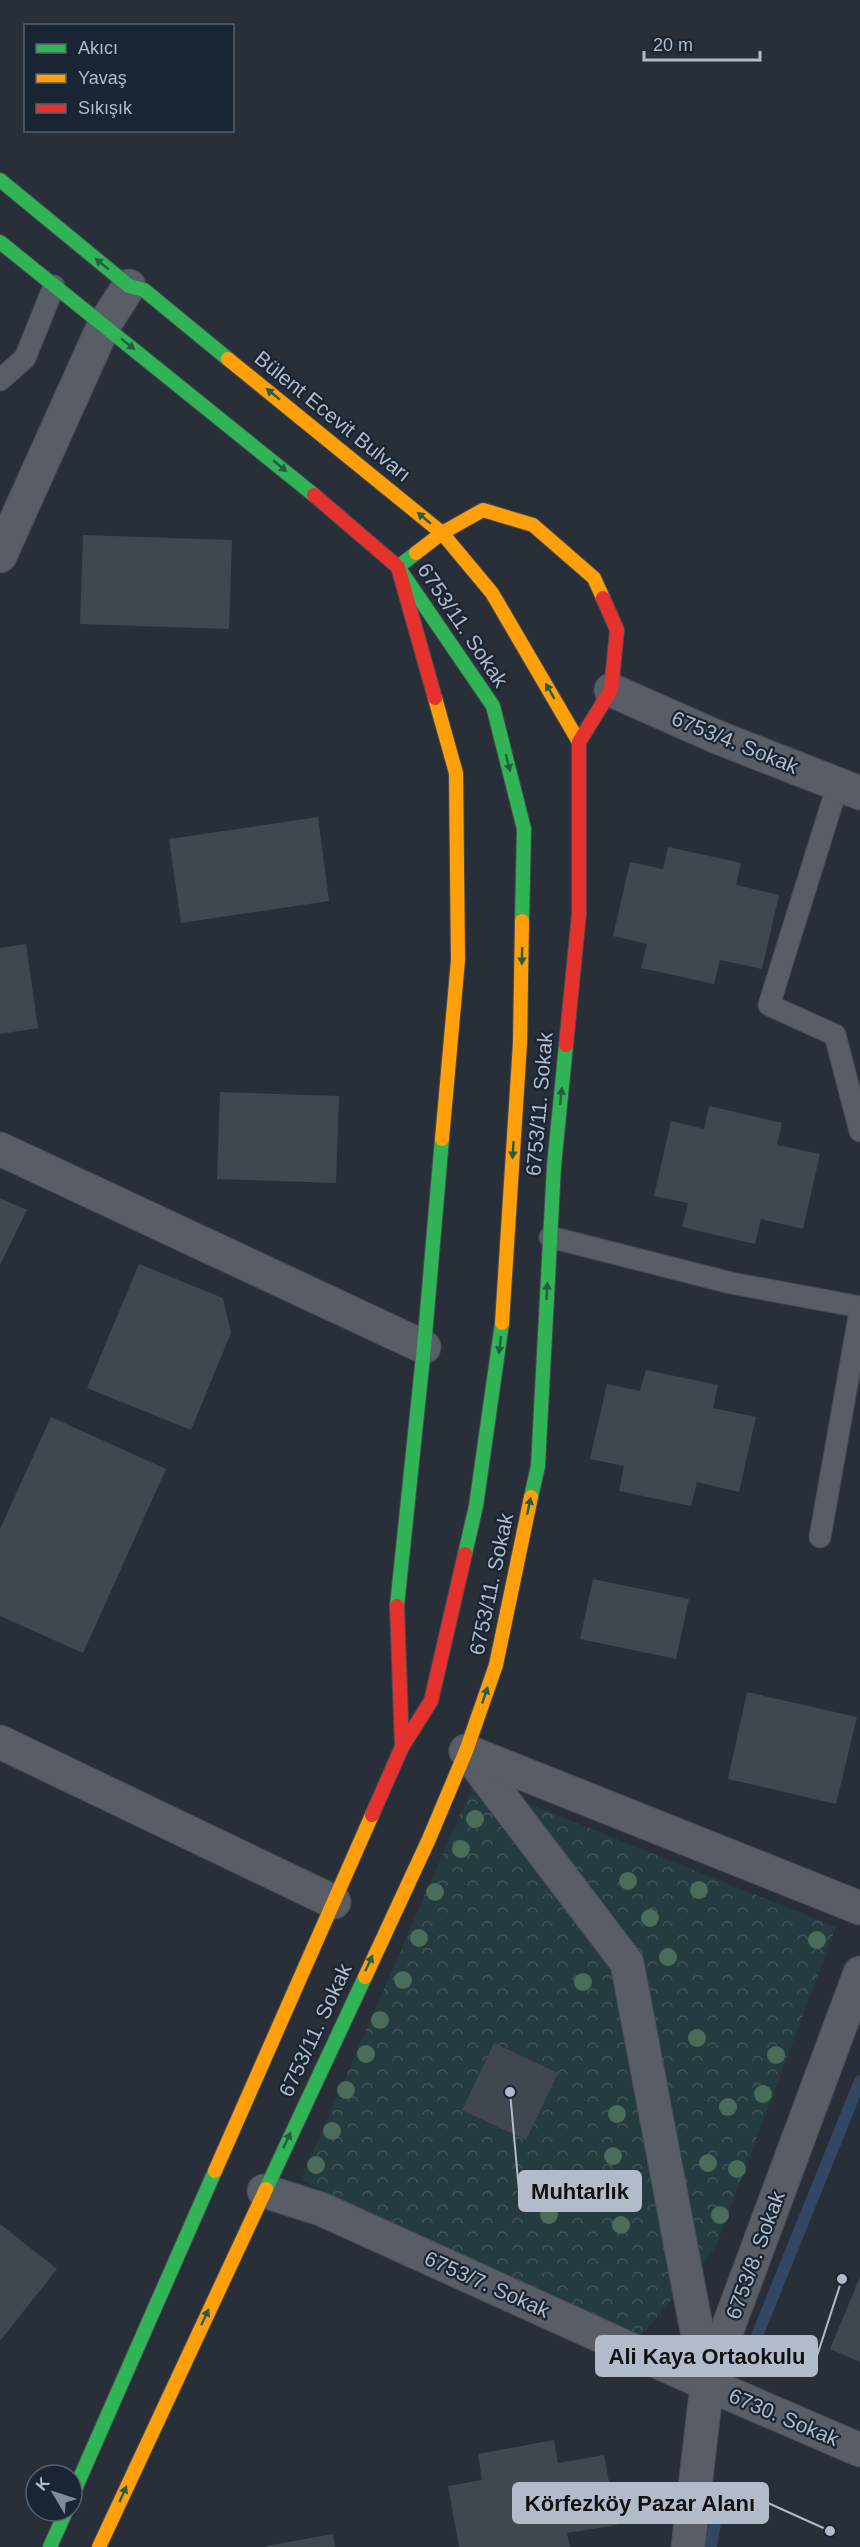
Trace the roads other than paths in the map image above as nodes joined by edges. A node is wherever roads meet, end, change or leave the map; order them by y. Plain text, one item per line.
1 (0, 180) edge
2 (0, 242) edge
3 (54, 286) junction
4 (129, 286) junction
5 (104, 325) junction
6 (0, 380) edge
7 (442, 533) junction
8 (0, 556) edge
9 (398, 567) junction
10 (611, 690) junction
11 (579, 742) junction
12 (849, 788) edge
13 (860, 1131) edge
14 (0, 1149) edge
15 (550, 1237) junction
16 (860, 1309) edge
17 (423, 1347) junction
18 (820, 1537) dead end
19 (0, 1742) edge
20 (402, 1747) junction
21 (466, 1751) junction
22 (334, 1902) junction
23 (860, 1908) edge
24 (860, 1973) edge
25 (264, 2191) junction
26 (707, 2384) junction
27 (860, 2450) edge
28 (84, 2469) edge
29 (61, 2523) edge
30 (50, 2547) edge
31 (99, 2547) edge
32 (688, 2547) edge

4 -> 1 street, Bülent Ecevit Bulvarı
2 - 3 street
3 - 5 street
3 - 6 lane
4 - 5 street
7 -> 4 street, Bülent Ecevit Bulvarı
5 - 8 street
5 -> 9 street
7 - 9 street, 6753/11. Sokak
7 - 10 street, 6753/11. Sokak
11 -> 7 street, Bülent Ecevit Bulvarı
9 - 17 street
9 -> 20 street, 6753/11. Sokak
10 - 11 street, 6753/11. Sokak
10 - 12 street, 6753/4. Sokak
15 -> 11 street, 6753/11. Sokak
12 - 13 lane
14 - 17 street
15 - 16 lane
21 -> 15 street, 6753/11. Sokak
16 - 18 lane
17 - 20 street
19 - 22 street
20 - 22 street, 6753/11. Sokak
21 - 23 street
25 -> 21 street, 6753/11. Sokak
21 - 26 street
22 - 28 street, 6753/11. Sokak
24 - 26 street, 6753/8. Sokak
25 - 26 street, 6753/7. Sokak
31 -> 25 street, 6753/11. Sokak
26 - 27 street, 6730. Sokak
26 - 32 street, 6753/8. Sokak
29 - 30 street

